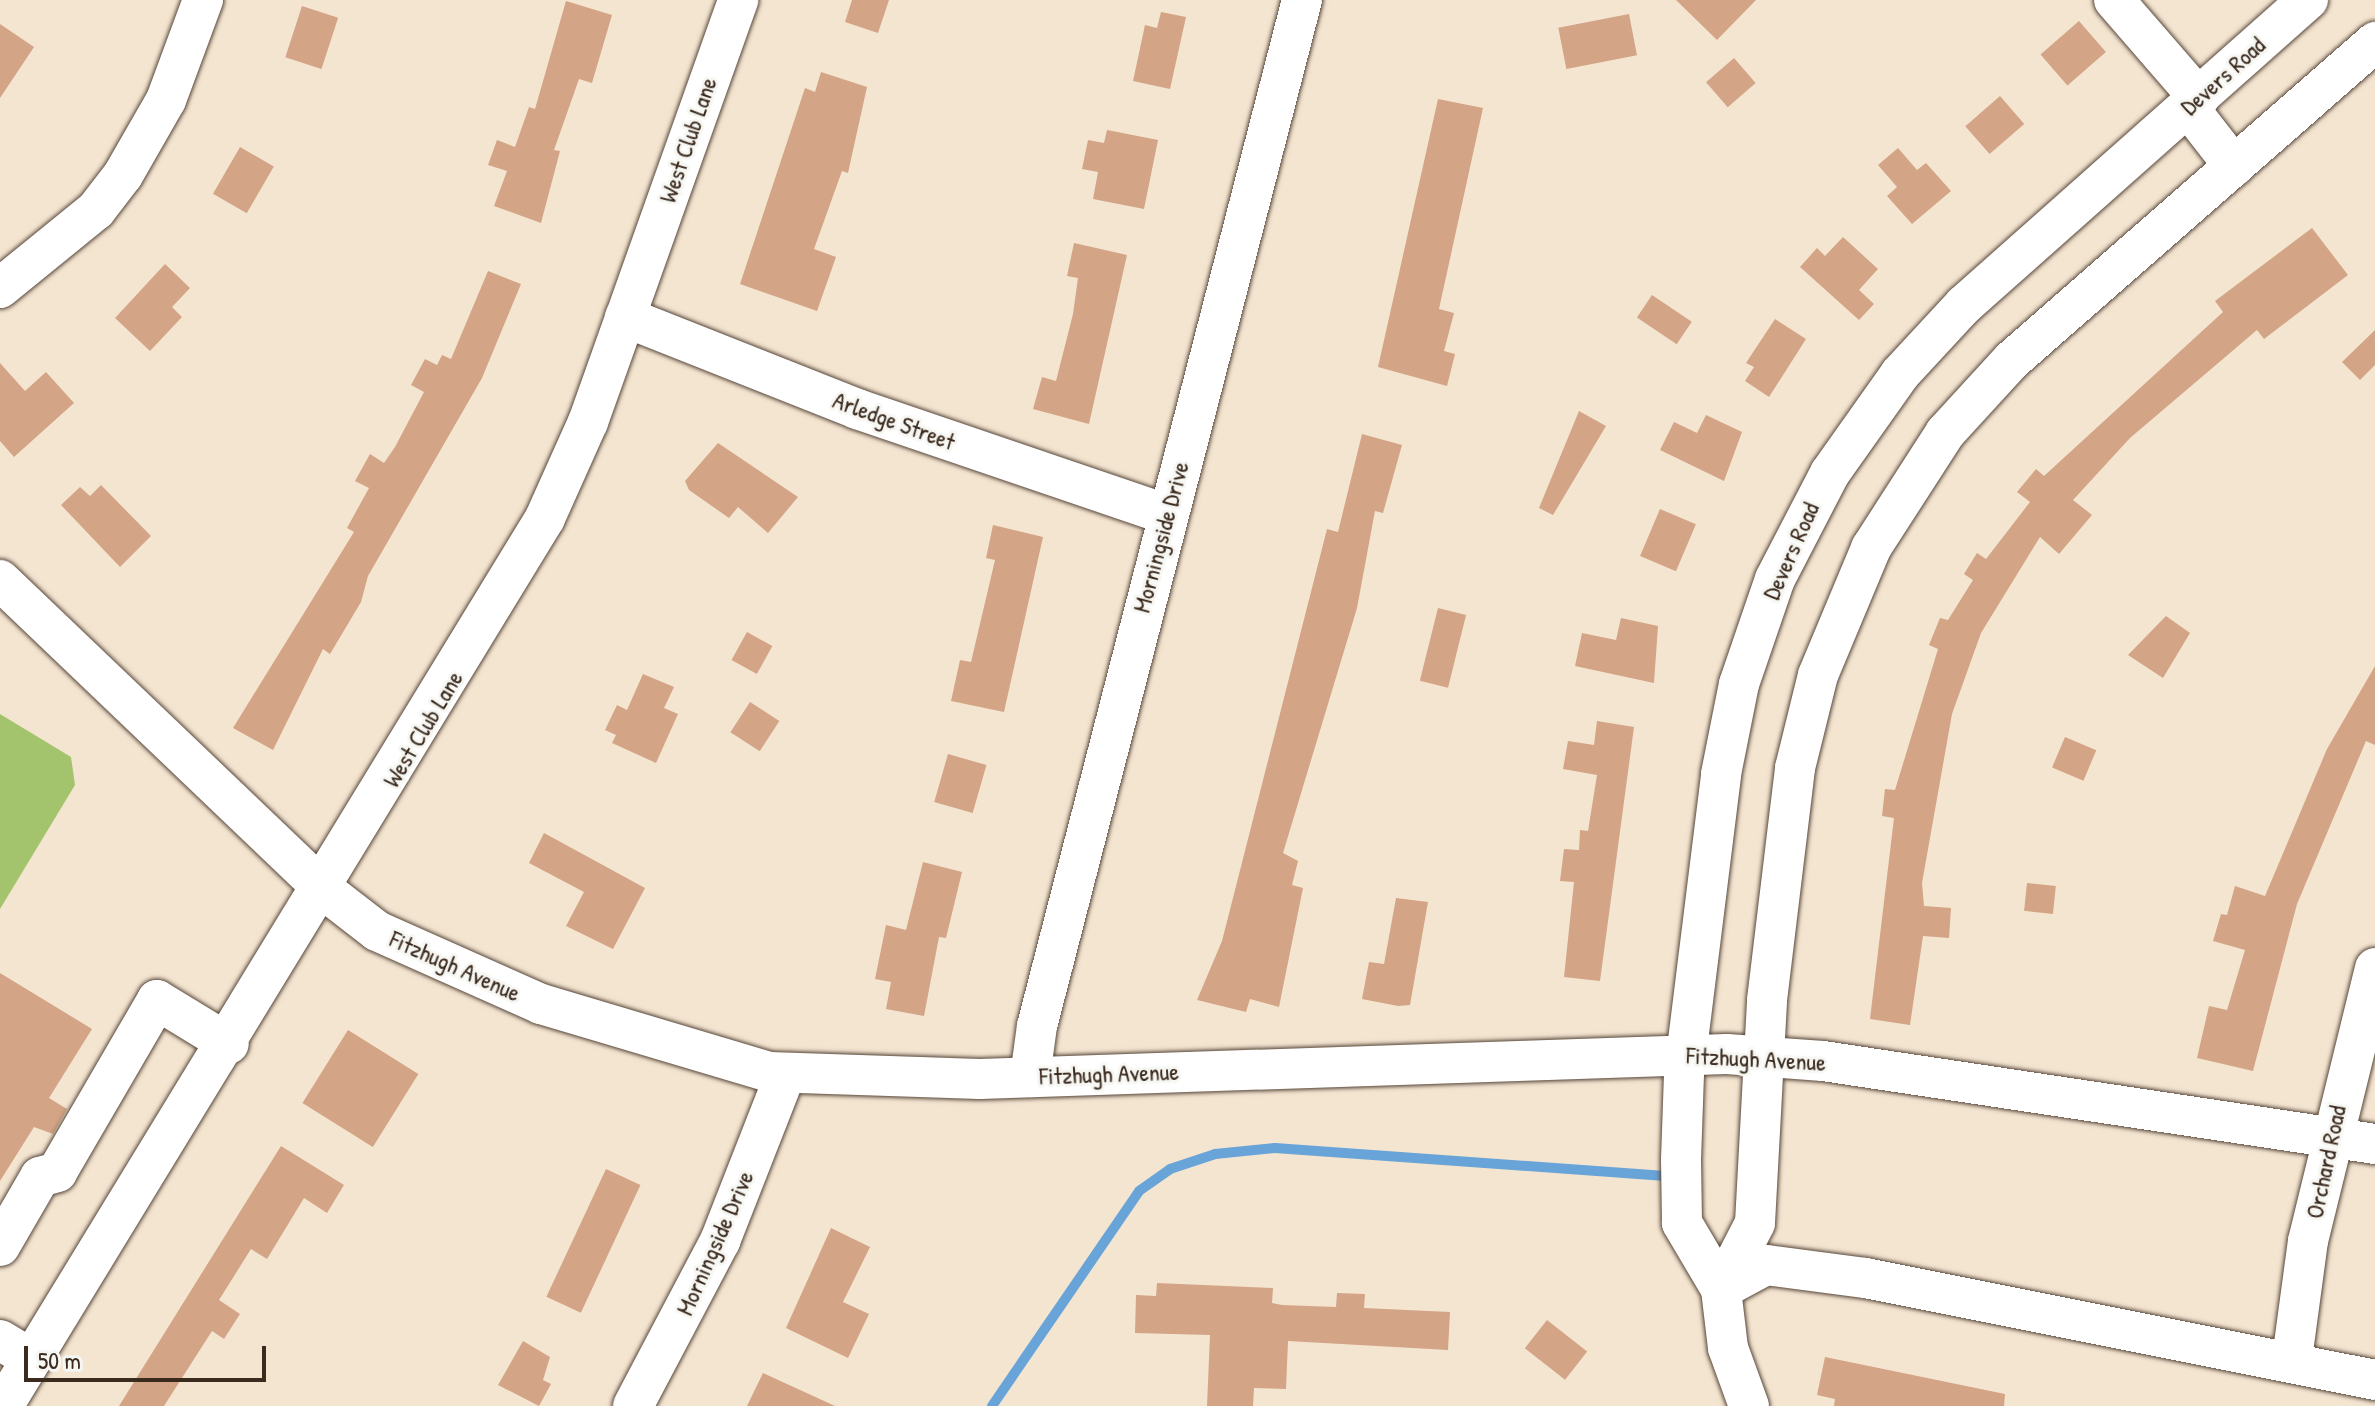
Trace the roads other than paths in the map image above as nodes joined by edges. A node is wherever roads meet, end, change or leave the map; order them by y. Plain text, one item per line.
1 (203, 0) edge
2 (738, 0) edge
3 (1302, 0) edge
4 (2114, 0) edge
5 (2308, 0) edge
6 (2373, 49) edge
7 (2194, 103) junction
8 (2234, 166) junction
9 (0, 288) edge
10 (625, 317) junction
11 (1166, 514) junction
12 (0, 580) edge
13 (324, 890) junction
14 (2375, 968) edge
15 (229, 1044) junction
16 (1688, 1054) junction
17 (1764, 1057) junction
18 (785, 1075) junction
19 (1030, 1077) junction
20 (2331, 1136) junction
21 (2375, 1144) edge
22 (0, 1246) edge
23 (1721, 1289) junction
24 (16, 1350) edge
25 (2292, 1359) junction
26 (2375, 1380) edge
27 (3, 1406) edge
28 (633, 1406) edge
29 (1749, 1406) edge

1 - 9 street
2 - 10 street, West Club Lane
3 - 11 street, Morningside Drive
4 - 7 street
5 - 7 street, Devers Road
6 - 8 street
7 - 8 street
7 - 16 street, Devers Road
8 - 17 street
10 - 11 street, Arledge Street
10 - 13 street, West Club Lane
11 - 19 street, Morningside Drive
12 - 13 street, Fitzhugh Avenue
13 - 15 street, West Club Lane
13 - 18 street, Fitzhugh Avenue
14 - 20 street, Orchard Road
15 - 22 street
15 - 24 street, West Club Lane
16 - 17 street, Fitzhugh Avenue
16 - 19 street, Fitzhugh Avenue
16 - 23 street, Devers Road
17 - 20 street, Fitzhugh Avenue
17 - 23 street
18 - 19 street, Fitzhugh Avenue
18 - 28 street, Morningside Drive
20 - 21 street, Fitzhugh Avenue
20 - 25 street, Orchard Road
23 - 25 street
23 - 29 street, Devers Road
24 - 27 street, West Club Lane
25 - 26 street

